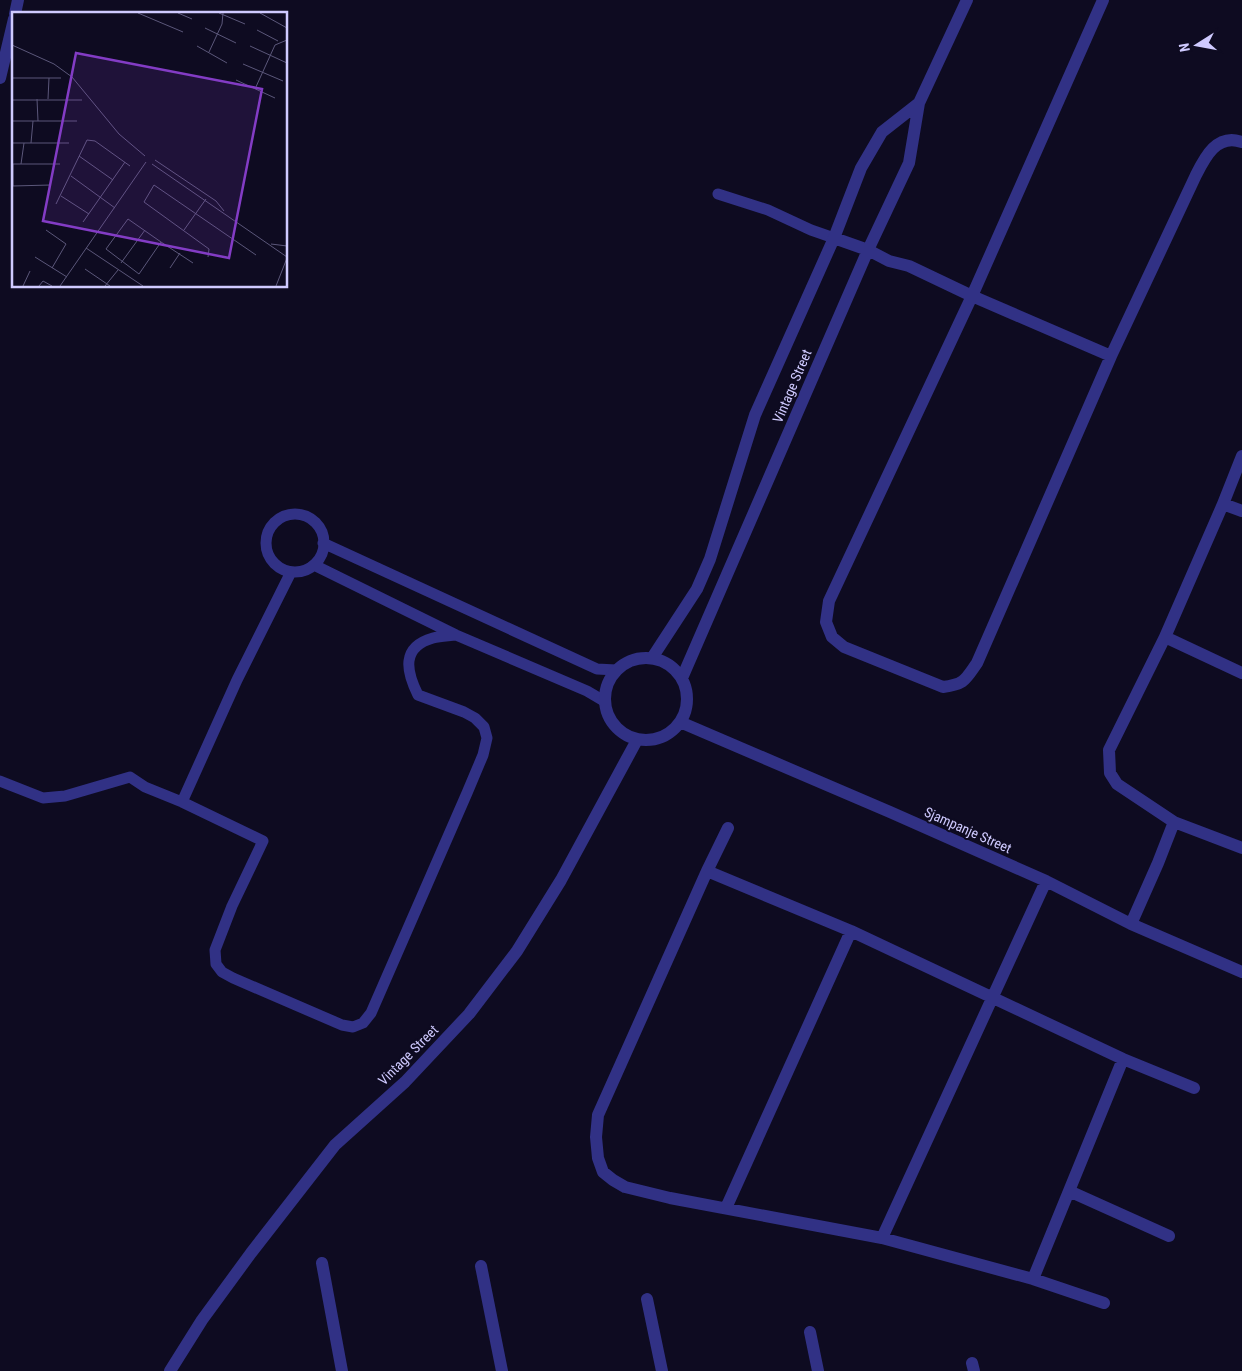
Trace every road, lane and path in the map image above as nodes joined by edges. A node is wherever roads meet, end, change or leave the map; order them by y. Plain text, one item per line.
1 (967, 0) edge
2 (1103, 0) edge
3 (12, 25) edge
4 (4, 47) edge
5 (0, 78) edge
6 (919, 103) junction
7 (1242, 142) edge
8 (718, 194) dead end
9 (834, 238) junction
10 (868, 250) junction
11 (972, 296) junction
12 (1112, 356) junction
13 (1242, 456) edge
14 (1223, 504) junction
15 (1242, 511) edge
16 (323, 543) junction
17 (314, 565) junction
18 (291, 572) junction
19 (456, 635) junction
20 (1165, 637) junction
21 (652, 658) junction
22 (616, 670) junction
23 (1242, 673) edge
24 (682, 678) junction
25 (604, 701) junction
26 (680, 722) junction
27 (637, 740) junction
28 (0, 781) edge
29 (182, 802) junction
30 (1174, 822) junction
31 (728, 828) dead end
32 (1242, 848) edge
33 (707, 871) junction
34 (1046, 881) junction
35 (1131, 924) junction
36 (852, 931) junction
37 (1242, 972) edge
38 (992, 997) junction
39 (1123, 1059) junction
40 (1194, 1088) dead end
41 (1069, 1191) junction
42 (726, 1208) junction
43 (1169, 1236) dead end
44 (882, 1238) junction
45 (322, 1263) dead end
46 (480, 1266) dead end
47 (1033, 1279) junction
48 (648, 1300) dead end
49 (1104, 1303) dead end
50 (810, 1332) dead end
51 (170, 1371) edge
52 (342, 1371) edge
53 (502, 1371) edge
54 (662, 1371) edge
55 (818, 1371) edge

1 - 6 street, Vintage Street
2 - 11 street
3 - 4 street
4 - 5 street
6 - 9 street, Vintage Street
6 - 10 street, Vintage Street
7 - 12 street
8 - 9 lane
9 - 10 street
9 - 21 street, Vintage Street
10 - 11 street
10 - 24 street, Vintage Street
11 - 12 street
11 - 12 street
13 - 14 street
14 - 15 street
14 - 20 street
16 - 17 lane
16 - 18 lane
16 - 22 lane
17 - 18 lane
17 - 19 lane
18 - 29 lane
19 - 25 lane
19 - 29 lane
20 - 23 street
20 - 30 street
21 - 22 street
21 - 24 street
22 - 25 street
24 - 26 street
25 - 27 street
26 - 27 street
26 - 34 street, Sjampanje Street
27 - 51 street, Vintage Street
28 - 29 lane
30 - 32 street
30 - 35 street
31 - 33 street
33 - 36 street
33 - 42 street
34 - 35 street, Sjampanje Street
34 - 38 street
35 - 37 street, Sjampanje Street
36 - 38 street
36 - 42 street
38 - 39 street
38 - 44 street
39 - 40 street
39 - 41 street
41 - 43 street
41 - 47 street
42 - 44 street
44 - 47 street
45 - 52 street
46 - 53 street
47 - 49 street
48 - 54 street
50 - 55 street

